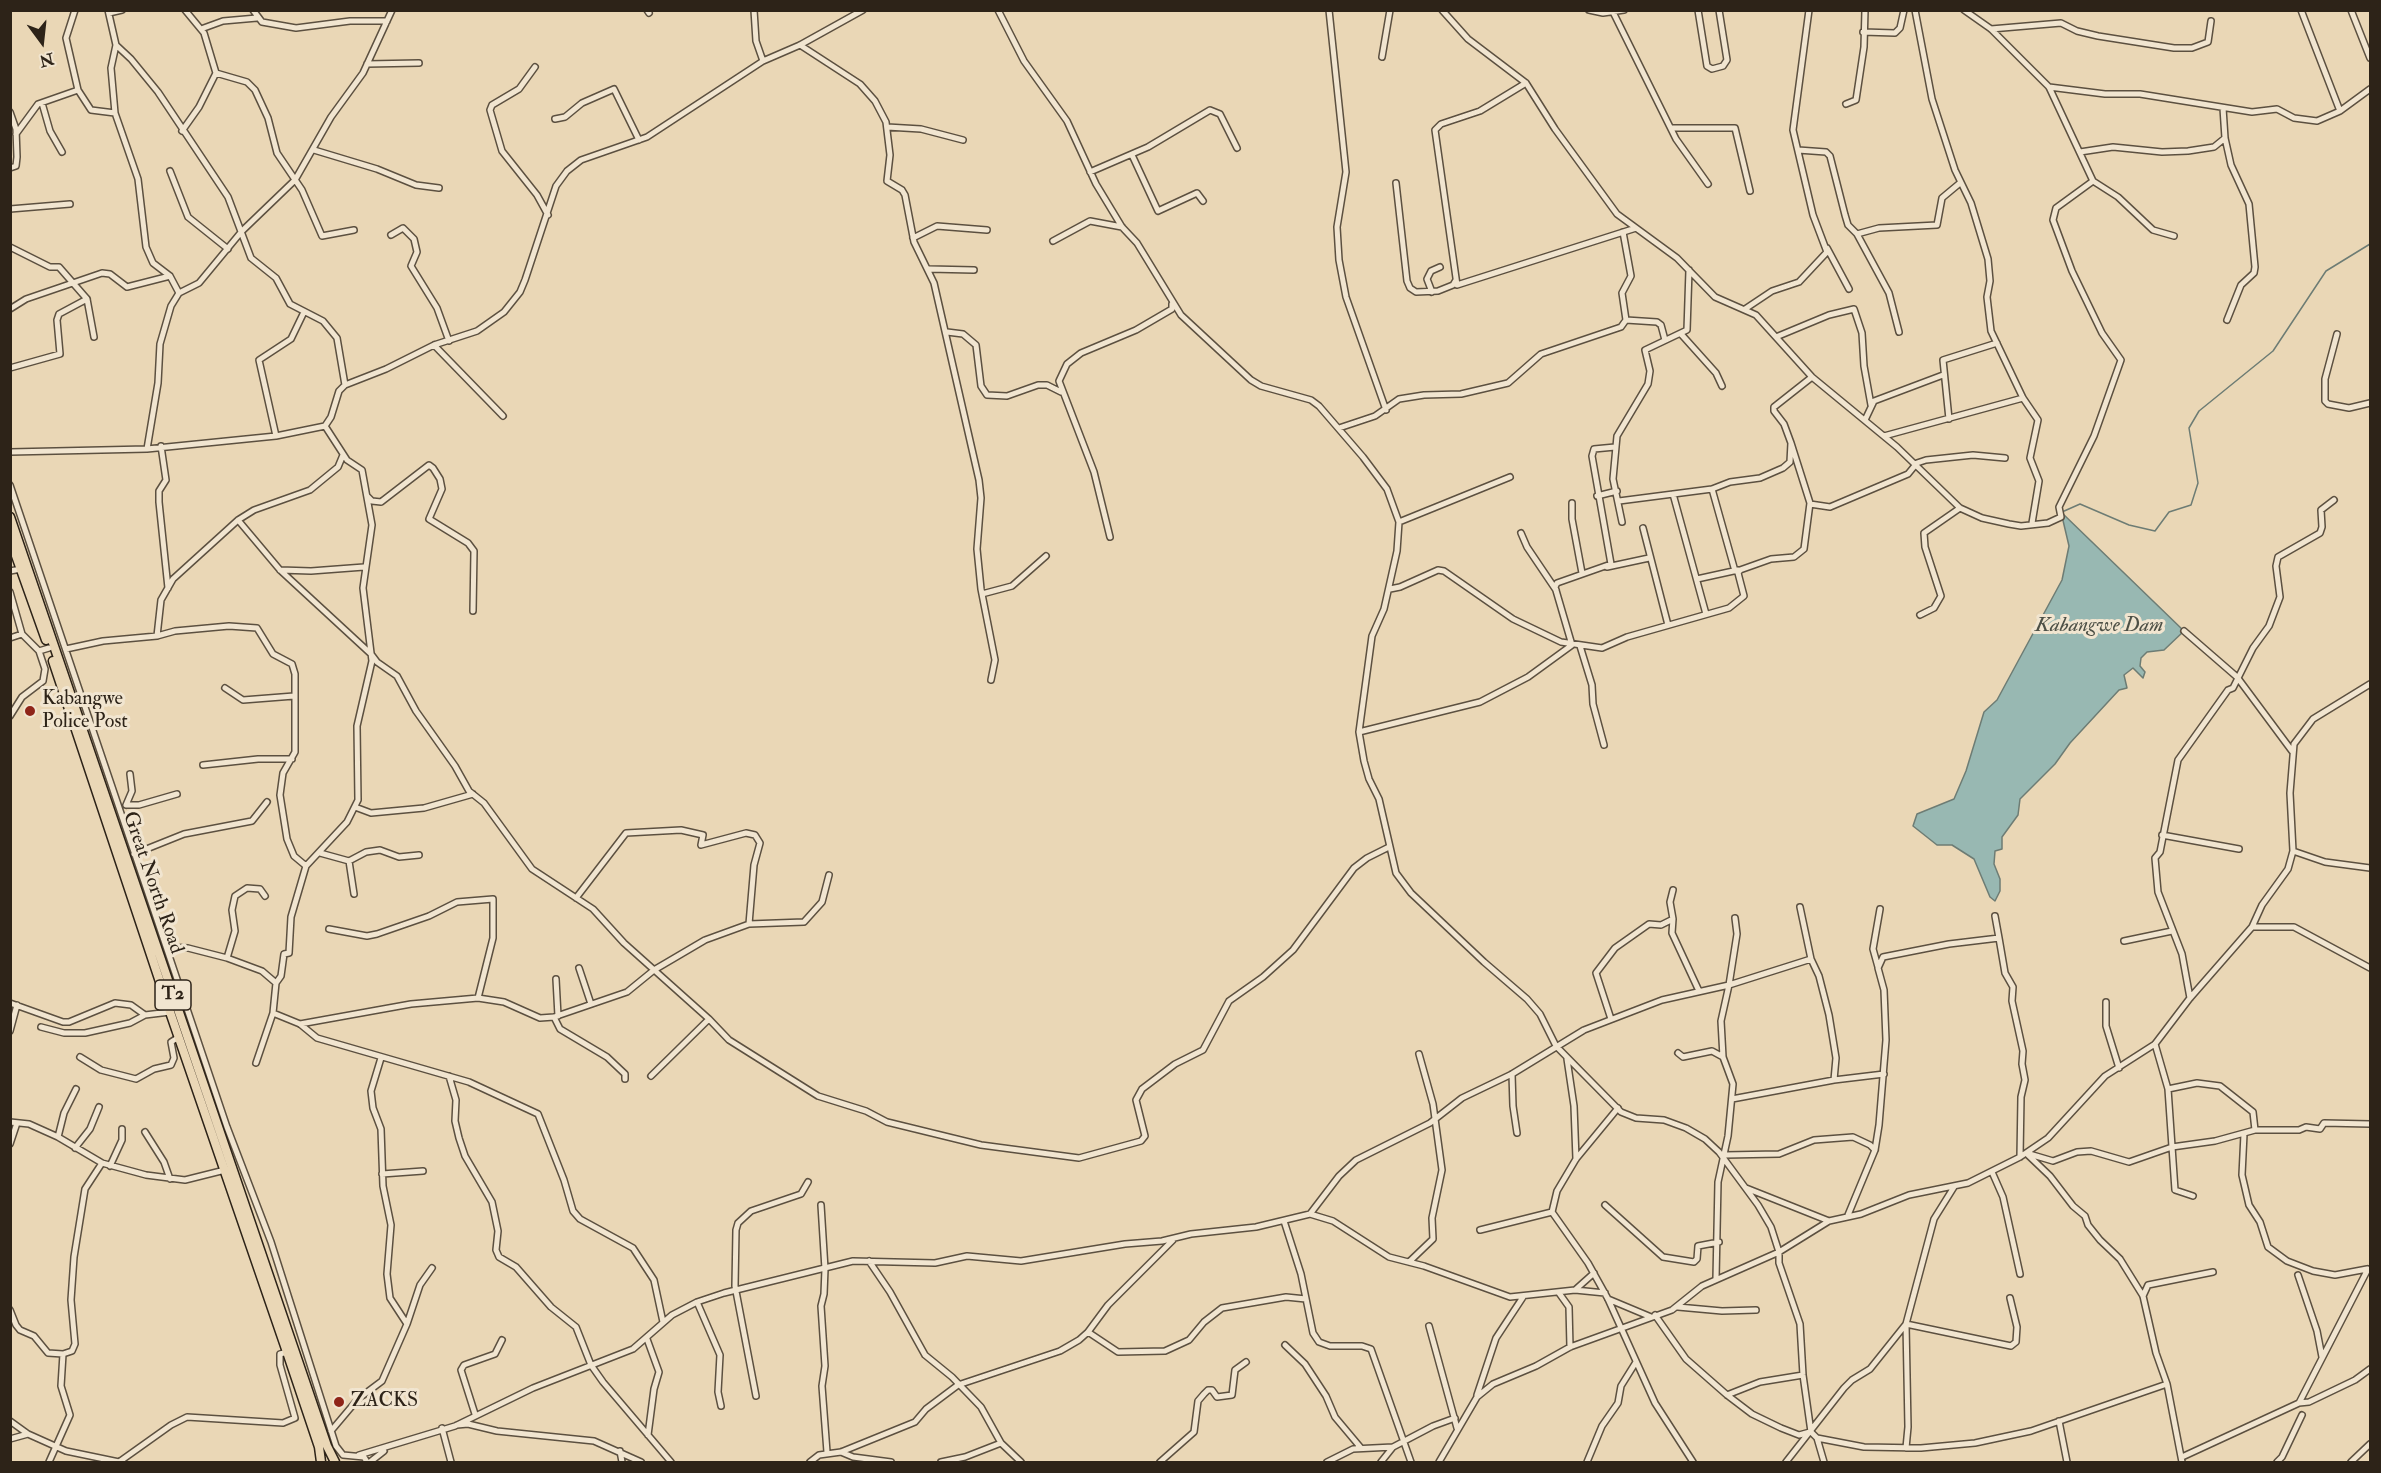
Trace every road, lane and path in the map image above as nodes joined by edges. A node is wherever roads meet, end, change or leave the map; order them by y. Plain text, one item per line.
1 (75, 10) edge
2 (122, 10) edge
3 (185, 10) edge
4 (253, 10) edge
5 (392, 10) edge
6 (754, 10) edge
7 (863, 10) edge
8 (998, 10) edge
9 (1329, 10) edge
10 (1390, 10) edge
11 (1442, 10) edge
12 (1589, 10) edge
13 (1624, 10) edge
14 (1698, 10) edge
15 (1719, 10) edge
16 (1809, 10) edge
17 (1865, 10) edge
18 (1904, 10) edge
19 (1916, 10) edge
20 (1964, 10) edge
21 (2301, 10) edge
22 (2351, 10) edge
23 (109, 12) edge
24 (1613, 12) junction
25 (257, 18) junction
26 (387, 21) junction
27 (2211, 21) dead end
28 (201, 29) junction
29 (1991, 29) junction
30 (1863, 32) junction
31 (116, 45) junction
32 (800, 45) junction
33 (1383, 57) dead end
34 (2370, 58) edge
35 (763, 61) junction
36 (419, 63) dead end
37 (367, 64) junction
38 (535, 68) dead end
39 (216, 73) junction
40 (1526, 83) junction
41 (2049, 87) junction
42 (2370, 89) edge
43 (78, 90) junction
44 (42, 103) junction
45 (1846, 104) dead end
46 (2223, 108) junction
47 (2340, 111) junction
48 (10, 112) edge
49 (115, 113) junction
50 (555, 118) dead end
51 (887, 127) junction
52 (1672, 128) junction
53 (182, 131) junction
54 (16, 134) junction
55 (2225, 138) junction
56 (639, 140) junction
57 (963, 140) dead end
58 (1237, 148) dead end
59 (314, 150) junction
60 (1798, 150) junction
61 (62, 152) dead end
62 (2080, 152) junction
63 (1132, 155) junction
64 (10, 168) edge
65 (170, 171) dead end
66 (1090, 172) junction
67 (295, 180) junction
68 (2093, 181) junction
69 (1396, 183) dead end
70 (1960, 183) junction
71 (1708, 184) dead end
72 (439, 188) dead end
73 (1750, 191) dead end
74 (1203, 201) dead end
75 (70, 204) dead end
76 (10, 209) edge
77 (548, 215) junction
78 (1122, 227) junction
79 (1636, 228) junction
80 (354, 230) dead end
81 (987, 230) dead end
82 (242, 231) junction
83 (1623, 232) junction
84 (1857, 234) junction
85 (391, 235) dead end
86 (2174, 236) dead end
87 (913, 238) junction
88 (1053, 241) dead end
89 (10, 247) edge
90 (1827, 248) junction
91 (228, 249) junction
92 (1440, 267) dead end
93 (929, 269) junction
94 (974, 270) dead end
95 (1689, 270) junction
96 (170, 276) junction
97 (1456, 280) junction
98 (73, 283) junction
99 (1849, 289) dead end
100 (1432, 292) junction
101 (179, 293) junction
102 (87, 299) junction
103 (1172, 302) junction
104 (10, 309) edge
105 (1745, 309) junction
106 (304, 312) junction
107 (1626, 320) junction
108 (2228, 320) dead end
109 (947, 332) junction
110 (1899, 332) dead end
111 (1681, 334) junction
112 (2337, 334) dead end
113 (94, 337) dead end
114 (1776, 337) junction
115 (1665, 340) junction
116 (449, 341) junction
117 (1997, 343) junction
118 (434, 345) junction
119 (10, 368) edge
120 (1943, 375) junction
121 (1812, 377) junction
122 (345, 385) junction
123 (1722, 386) dead end
124 (1060, 392) junction
125 (2023, 398) junction
126 (2370, 403) edge
127 (1871, 405) junction
128 (1386, 410) junction
129 (503, 416) dead end
130 (1949, 419) junction
131 (1865, 420) junction
132 (325, 426) junction
133 (1339, 428) junction
134 (276, 436) junction
135 (1884, 436) junction
136 (1791, 443) junction
137 (161, 446) junction
138 (1615, 447) junction
139 (147, 449) junction
140 (10, 452) edge
141 (343, 455) junction
142 (2005, 458) dead end
143 (1916, 466) junction
144 (1510, 477) dead end
145 (10, 484) edge
146 (1712, 489) junction
147 (1617, 491) junction
148 (1673, 494) junction
149 (367, 496) junction
150 (1597, 496) junction
151 (2334, 500) dead end
152 (1619, 501) junction
153 (1572, 502) dead end
154 (1810, 504) junction
155 (1960, 508) junction
156 (10, 517) edge
157 (238, 520) junction
158 (1399, 522) junction
159 (1622, 522) dead end
160 (2032, 523) junction
161 (1643, 528) dead end
162 (1521, 533) dead end
163 (1110, 537) dead end
164 (10, 539) edge
165 (1046, 556) dead end
166 (1649, 558) junction
167 (364, 567) junction
168 (1608, 567) junction
169 (21, 569) junction
170 (279, 570) junction
171 (1738, 570) junction
172 (10, 572) edge
173 (1582, 573) junction
174 (1697, 579) junction
175 (168, 588) junction
176 (1390, 589) junction
177 (1556, 590) junction
178 (10, 592) edge
179 (982, 594) junction
180 (473, 611) dead end
181 (1706, 614) junction
182 (1920, 615) dead end
183 (1668, 625) junction
184 (2184, 631) dead end
185 (22, 634) junction
186 (157, 636) junction
187 (10, 638) edge
188 (1572, 645) junction
189 (1580, 646) junction
190 (49, 648) junction
191 (66, 649) junction
192 (39, 651) junction
193 (371, 654) junction
194 (2237, 677) junction
195 (991, 680) dead end
196 (2370, 684) edge
197 (225, 688) dead end
198 (294, 696) junction
199 (10, 716) edge
200 (1359, 732) junction
201 (1604, 745) dead end
202 (2292, 751) junction
203 (292, 759) junction
204 (203, 765) dead end
205 (130, 774) dead end
206 (177, 794) dead end
207 (473, 794) junction
208 (267, 802) dead end
209 (127, 805) junction
210 (119, 807) junction
211 (355, 807) junction
212 (2162, 835) junction
213 (1389, 847) junction
214 (2239, 849) dead end
215 (2293, 851) junction
216 (320, 853) junction
217 (134, 855) junction
218 (418, 855) dead end
219 (349, 861) junction
220 (306, 866) junction
221 (2370, 868) edge
222 (829, 875) dead end
223 (1674, 890) dead end
224 (354, 894) dead end
225 (265, 896) dead end
226 (576, 898) junction
227 (1800, 907) dead end
228 (1880, 909) dead end
229 (1995, 916) dead end
230 (1735, 918) dead end
231 (1673, 919) junction
232 (749, 924) junction
233 (2252, 927) junction
234 (329, 929) dead end
235 (2172, 931) junction
236 (1999, 938) junction
237 (2124, 941) dead end
238 (168, 947) junction
239 (227, 958) junction
240 (1811, 959) junction
241 (579, 968) dead end
242 (1878, 968) junction
243 (2370, 968) edge
244 (654, 970) junction
245 (556, 979) dead end
246 (276, 983) junction
247 (1729, 985) junction
248 (1699, 991) junction
249 (2190, 998) junction
250 (478, 999) junction
251 (2106, 1002) dead end
252 (14, 1004) edge
253 (591, 1004) junction
254 (170, 1012) junction
255 (273, 1013) junction
256 (145, 1015) junction
257 (556, 1017) junction
258 (709, 1019) junction
259 (1611, 1019) junction
260 (300, 1024) junction
261 (41, 1027) dead end
262 (10, 1030) edge
263 (179, 1037) junction
264 (2155, 1044) junction
265 (1556, 1046) junction
266 (1678, 1053) dead end
267 (1419, 1054) dead end
268 (80, 1057) dead end
269 (1723, 1057) junction
270 (381, 1058) junction
271 (1567, 1058) junction
272 (256, 1063) dead end
273 (2119, 1068) junction
274 (1512, 1074) junction
275 (1884, 1074) junction
276 (449, 1076) junction
277 (651, 1076) dead end
278 (625, 1078) dead end
279 (1834, 1080) junction
280 (76, 1089) dead end
281 (2168, 1089) junction
282 (1732, 1099) junction
283 (99, 1107) dead end
284 (1618, 1108) junction
285 (10, 1113) edge
286 (1435, 1120) junction
287 (14, 1123) edge
288 (2370, 1124) edge
289 (122, 1129) dead end
290 (2256, 1130) junction
291 (146, 1132) dead end
292 (1517, 1133) dead end
293 (2244, 1134) junction
294 (58, 1137) junction
295 (10, 1144) edge
296 (2172, 1147) junction
297 (75, 1148) junction
298 (1875, 1150) junction
299 (2026, 1153) junction
300 (1724, 1157) junction
301 (2020, 1157) junction
302 (1576, 1159) junction
303 (102, 1163) junction
304 (110, 1166) junction
305 (225, 1170) junction
306 (423, 1171) dead end
307 (1992, 1172) junction
308 (382, 1174) junction
309 (170, 1179) junction
310 (808, 1182) dead end
311 (1744, 1187) junction
312 (1954, 1187) junction
313 (2193, 1196) dead end
314 (820, 1204) dead end
315 (1605, 1205) dead end
316 (1552, 1212) junction
317 (1310, 1214) junction
318 (1848, 1215) junction
319 (1284, 1221) junction
320 (1828, 1221) junction
321 (1480, 1230) dead end
322 (1174, 1239) junction
323 (1719, 1242) junction
324 (1779, 1252) junction
325 (1417, 1256) junction
326 (869, 1261) junction
327 (1409, 1262) junction
328 (1417, 1264) junction
329 (432, 1268) dead end
330 (2369, 1268) edge
331 (825, 1269) junction
332 (2213, 1272) dead end
333 (1594, 1273) junction
334 (2020, 1274) dead end
335 (2298, 1275) dead end
336 (1716, 1280) junction
337 (1575, 1290) junction
338 (736, 1291) junction
339 (1559, 1293) junction
340 (1605, 1293) junction
341 (2143, 1296) junction
342 (1523, 1297) junction
343 (2010, 1298) dead end
344 (1306, 1299) junction
345 (1608, 1299) junction
346 (697, 1302) junction
347 (1678, 1306) junction
348 (10, 1310) edge
349 (1756, 1310) dead end
350 (1653, 1316) junction
351 (663, 1322) junction
352 (407, 1324) junction
353 (1906, 1324) junction
354 (1429, 1326) dead end
355 (1621, 1327) junction
356 (1089, 1332) junction
357 (647, 1339) junction
358 (502, 1340) dead end
359 (1285, 1345) dead end
360 (1570, 1347) junction
361 (287, 1352) junction
362 (63, 1354) junction
363 (2322, 1357) junction
364 (1246, 1362) dead end
365 (1636, 1362) junction
366 (591, 1365) junction
367 (2370, 1369) edge
368 (1803, 1376) junction
369 (2167, 1384) junction
370 (958, 1385) junction
371 (1727, 1395) junction
372 (756, 1396) dead end
373 (1477, 1396) junction
374 (2300, 1403) junction
375 (721, 1406) dead end
376 (475, 1414) junction
377 (2302, 1415) dead end
378 (1455, 1418) junction
379 (10, 1421) edge
380 (2059, 1421) junction
381 (455, 1426) junction
382 (442, 1428) junction
383 (1457, 1428) junction
384 (331, 1431) junction
385 (1811, 1432) junction
386 (28, 1434) junction
387 (648, 1435) junction
388 (1817, 1438) junction
389 (10, 1439) edge
390 (1001, 1443) junction
391 (1403, 1443) junction
392 (2370, 1444) edge
393 (56, 1447) junction
394 (1393, 1447) junction
395 (1361, 1448) junction
396 (1906, 1448) junction
397 (385, 1450) junction
398 (620, 1451) junction
399 (827, 1452) junction
400 (841, 1452) junction
401 (359, 1455) junction
402 (2182, 1460) edge
403 (49, 1462) edge
404 (321, 1462) edge
405 (335, 1462) edge
406 (368, 1462) edge
407 (451, 1462) edge
408 (622, 1462) edge
409 (641, 1462) edge
410 (671, 1462) edge
411 (810, 1462) edge
412 (891, 1462) edge
413 (941, 1462) edge
414 (1021, 1462) edge
415 (1160, 1462) edge
416 (1327, 1462) edge
417 (1381, 1462) edge
418 (1411, 1462) edge
419 (1439, 1462) edge
420 (1587, 1462) edge
421 (1693, 1462) edge
422 (1786, 1462) edge
423 (1824, 1462) edge
424 (2067, 1462) edge
425 (2277, 1462) edge
426 (2351, 1462) edge

1 - 43 street
2 - 23 street
3 - 28 street
4 - 25 street
5 - 26 street
6 - 35 street
7 - 32 street
8 - 66 street
9 - 128 street
10 - 33 street
11 - 40 street
12 - 24 street
13 - 24 street
14 - 15 street
16 - 60 street
17 - 30 street
18 - 30 street
19 - 70 street
20 - 29 street
21 - 47 street
22 - 34 street
23 - 31 street
24 - 52 street
25 - 26 street
25 - 28 street
26 - 37 street
27 - 29 street
28 - 39 street
29 - 41 street
30 - 45 street
31 - 49 street
31 - 53 street
32 - 35 street
32 - 51 street
35 - 56 street
36 - 37 street
37 - 59 street
38 - 77 street
39 - 53 street
39 - 67 street
40 - 79 street
40 - 97 street
41 - 46 street
41 - 62 street
42 - 47 street
43 - 44 street
43 - 49 street
44 - 54 street
44 - 61 street
46 - 47 street
46 - 55 street
48 - 54 street
49 - 96 street
50 - 56 street
51 - 57 street
51 - 87 street
52 - 71 street
52 - 73 street
53 - 82 street
54 - 64 street
55 - 62 street
55 - 108 street
56 - 77 street
58 - 63 street
59 - 67 street
59 - 72 street
60 - 84 street
60 - 90 street
62 - 68 street
63 - 66 street
63 - 74 street
65 - 91 street
66 - 78 street
67 - 80 street
67 - 82 street
68 - 86 street
68 - 160 street
69 - 100 street
70 - 84 street
70 - 117 street
75 - 76 street
77 - 116 street
78 - 88 street
78 - 103 street
79 - 83 street
79 - 95 street
81 - 87 street
82 - 91 street
82 - 106 street
83 - 97 street
83 - 107 street
84 - 110 street
85 - 116 street
87 - 93 street
89 - 98 street
90 - 99 street
90 - 105 street
91 - 101 street
92 - 100 street
93 - 94 street
93 - 109 street
95 - 105 street
95 - 111 street
96 - 98 street
96 - 101 street
97 - 100 street
98 - 102 street
98 - 104 street
101 - 139 street
102 - 113 street
102 - 119 street
103 - 124 street
103 - 133 street
105 - 114 street
106 - 122 street
106 - 134 street
107 - 115 street
107 - 128 street
109 - 124 street
109 - 179 street
111 - 115 street
111 - 123 street
112 - 126 street
114 - 121 street
114 - 127 street
115 - 138 street
116 - 118 street
117 - 120 street
117 - 125 street
118 - 122 street
118 - 129 street
120 - 127 street
120 - 130 street
121 - 131 street
121 - 136 street
122 - 132 street
124 - 163 street
125 - 130 street
125 - 160 street
127 - 131 street
128 - 133 street
130 - 135 street
131 - 135 street
132 - 134 street
132 - 141 street
133 - 158 street
134 - 137 street
135 - 143 street
136 - 146 street
136 - 154 street
137 - 139 street
137 - 175 street
138 - 147 street
138 - 150 street
139 - 140 street
141 - 149 street
141 - 157 street
142 - 143 street
143 - 154 street
143 - 155 street
144 - 158 street
145 - 191 street
146 - 148 street
146 - 171 street
147 - 150 street
147 - 152 street
148 - 152 street
148 - 174 street
149 - 167 street
149 - 180 street
150 - 168 street
151 - 194 street
152 - 159 street
153 - 173 street
154 - 171 street
155 - 160 street
155 - 182 street
156 - 405 main road, Great North Road / T2
157 - 170 street
157 - 175 street
158 - 176 street
161 - 166 street
162 - 177 street
164 - 169 main road, Great North Road / T2
165 - 179 street
166 - 168 street
166 - 183 street
167 - 170 street
167 - 193 street
168 - 173 street
169 - 172 street
169 - 190 main road, Great North Road / T2
170 - 193 street
171 - 174 street
171 - 181 street
173 - 177 street
174 - 181 street
175 - 186 street
176 - 188 street
176 - 200 street
177 - 188 street
178 - 185 street
179 - 195 street
181 - 183 street
183 - 189 street
184 - 194 street
185 - 187 street
185 - 192 street
186 - 191 street
186 - 198 street
188 - 189 street
188 - 200 street
189 - 201 street
190 - 192 street
190 - 254 main road, Great North Road / T2
191 - 210 street
192 - 199 street
193 - 207 street
193 - 211 street
194 - 202 street
194 - 212 street
196 - 202 street
197 - 198 street
198 - 203 street
200 - 213 street
202 - 215 street
203 - 204 street
203 - 220 street
205 - 209 street
206 - 209 street
207 - 211 street
207 - 226 street
208 - 217 street
209 - 210 street
210 - 217 street
211 - 216 street
212 - 214 street
212 - 235 street
213 - 258 street
213 - 265 street
215 - 221 street
215 - 233 street
216 - 219 street
216 - 220 street
217 - 238 street
218 - 219 street
219 - 224 street
220 - 246 street
222 - 232 street
223 - 231 street
225 - 239 street
226 - 232 street
226 - 244 street
227 - 240 street
228 - 242 street
229 - 236 street
230 - 247 street
231 - 248 street
231 - 259 street
232 - 244 street
233 - 243 street
233 - 249 street
234 - 250 street
235 - 237 street
235 - 249 street
236 - 242 street
236 - 301 street
238 - 239 street
238 - 384 street
239 - 246 street
240 - 247 street
240 - 279 street
241 - 253 street
242 - 275 street
244 - 253 street
244 - 258 street
245 - 257 street
246 - 255 street
247 - 248 street
247 - 269 street
248 - 259 street
249 - 264 street
250 - 257 street
250 - 260 street
251 - 273 street
252 - 256 street
252 - 262 street
253 - 257 street
254 - 256 street
254 - 263 main road, Great North Road / T2
255 - 260 street
255 - 272 street
256 - 261 street
257 - 278 street
258 - 277 street
259 - 265 street
260 - 270 street
263 - 268 street
263 - 305 main road, Great North Road / T2
264 - 273 street
264 - 281 street
265 - 271 street
265 - 274 street
266 - 269 street
267 - 286 street
269 - 282 street
270 - 276 street
270 - 308 street
271 - 284 street
271 - 302 street
273 - 299 street
274 - 286 street
274 - 292 street
275 - 279 street
275 - 298 street
276 - 351 street
276 - 366 street
279 - 282 street
280 - 294 street
281 - 290 street
281 - 296 street
282 - 300 street
283 - 297 street
284 - 300 street
284 - 302 street
285 - 287 street
286 - 317 street
286 - 325 street
287 - 294 street
287 - 295 street
288 - 290 street
289 - 304 street
290 - 293 street
291 - 309 street
293 - 296 street
293 - 330 street
294 - 297 street
296 - 299 street
296 - 313 street
297 - 303 street
298 - 300 street
298 - 318 street
299 - 301 street
299 - 341 street
300 - 311 street
300 - 323 street
301 - 307 street
302 - 316 street
303 - 304 street
303 - 362 street
304 - 309 street
305 - 309 street
305 - 361 main road, Great North Road / T2
306 - 308 street
307 - 312 street
307 - 334 street
308 - 352 street
310 - 338 street
311 - 320 street
311 - 324 street
312 - 318 street
312 - 353 street
314 - 331 street
315 - 323 street
316 - 321 street
316 - 333 street
317 - 319 street
317 - 327 street
318 - 320 street
319 - 322 street
319 - 344 street
320 - 324 street
322 - 326 street
322 - 356 street
323 - 336 street
324 - 336 street
324 - 368 street
325 - 327 street
325 - 328 street
326 - 331 street
326 - 370 street
327 - 328 street
328 - 342 street
329 - 352 street
330 - 363 street
331 - 338 street
331 - 399 street
332 - 341 street
333 - 337 street
333 - 340 street
335 - 363 street
336 - 347 street
337 - 339 street
337 - 340 street
338 - 346 street
338 - 372 street
339 - 342 street
339 - 360 street
340 - 345 street
341 - 369 street
342 - 373 street
343 - 353 street
344 - 356 street
344 - 391 street
345 - 350 street
345 - 355 street
346 - 351 street
346 - 375 street
347 - 349 street
347 - 350 street
348 - 362 street
350 - 355 street
350 - 371 street
351 - 357 street
352 - 384 street
353 - 385 street
353 - 396 street
354 - 378 street
355 - 360 street
355 - 365 street
356 - 370 street
357 - 366 street
357 - 387 street
358 - 376 street
359 - 395 street
360 - 373 street
361 - 393 street
361 - 404 main road, Great North Road / T2
362 - 393 street
363 - 374 street
364 - 415 street
365 - 420 street
365 - 421 street
366 - 376 street
366 - 387 street
367 - 374 street
368 - 371 street
368 - 385 street
369 - 380 street
369 - 402 street
370 - 390 street
370 - 400 street
371 - 385 street
373 - 383 street
374 - 402 street
376 - 381 street
377 - 425 street
378 - 383 street
378 - 391 street
379 - 386 street
380 - 396 street
380 - 424 street
381 - 382 street
381 - 398 street
382 - 397 street
382 - 407 street
383 - 419 street
384 - 401 street
385 - 388 street
385 - 422 street
386 - 389 street
386 - 393 street
387 - 410 street
388 - 396 street
388 - 423 street
390 - 413 street
390 - 414 street
391 - 394 street
391 - 418 street
392 - 426 street
393 - 403 street
394 - 395 street
394 - 417 street
395 - 416 street
397 - 401 street
397 - 406 street
398 - 408 street
398 - 409 street
399 - 400 street
399 - 411 street
400 - 412 street
401 - 406 street

